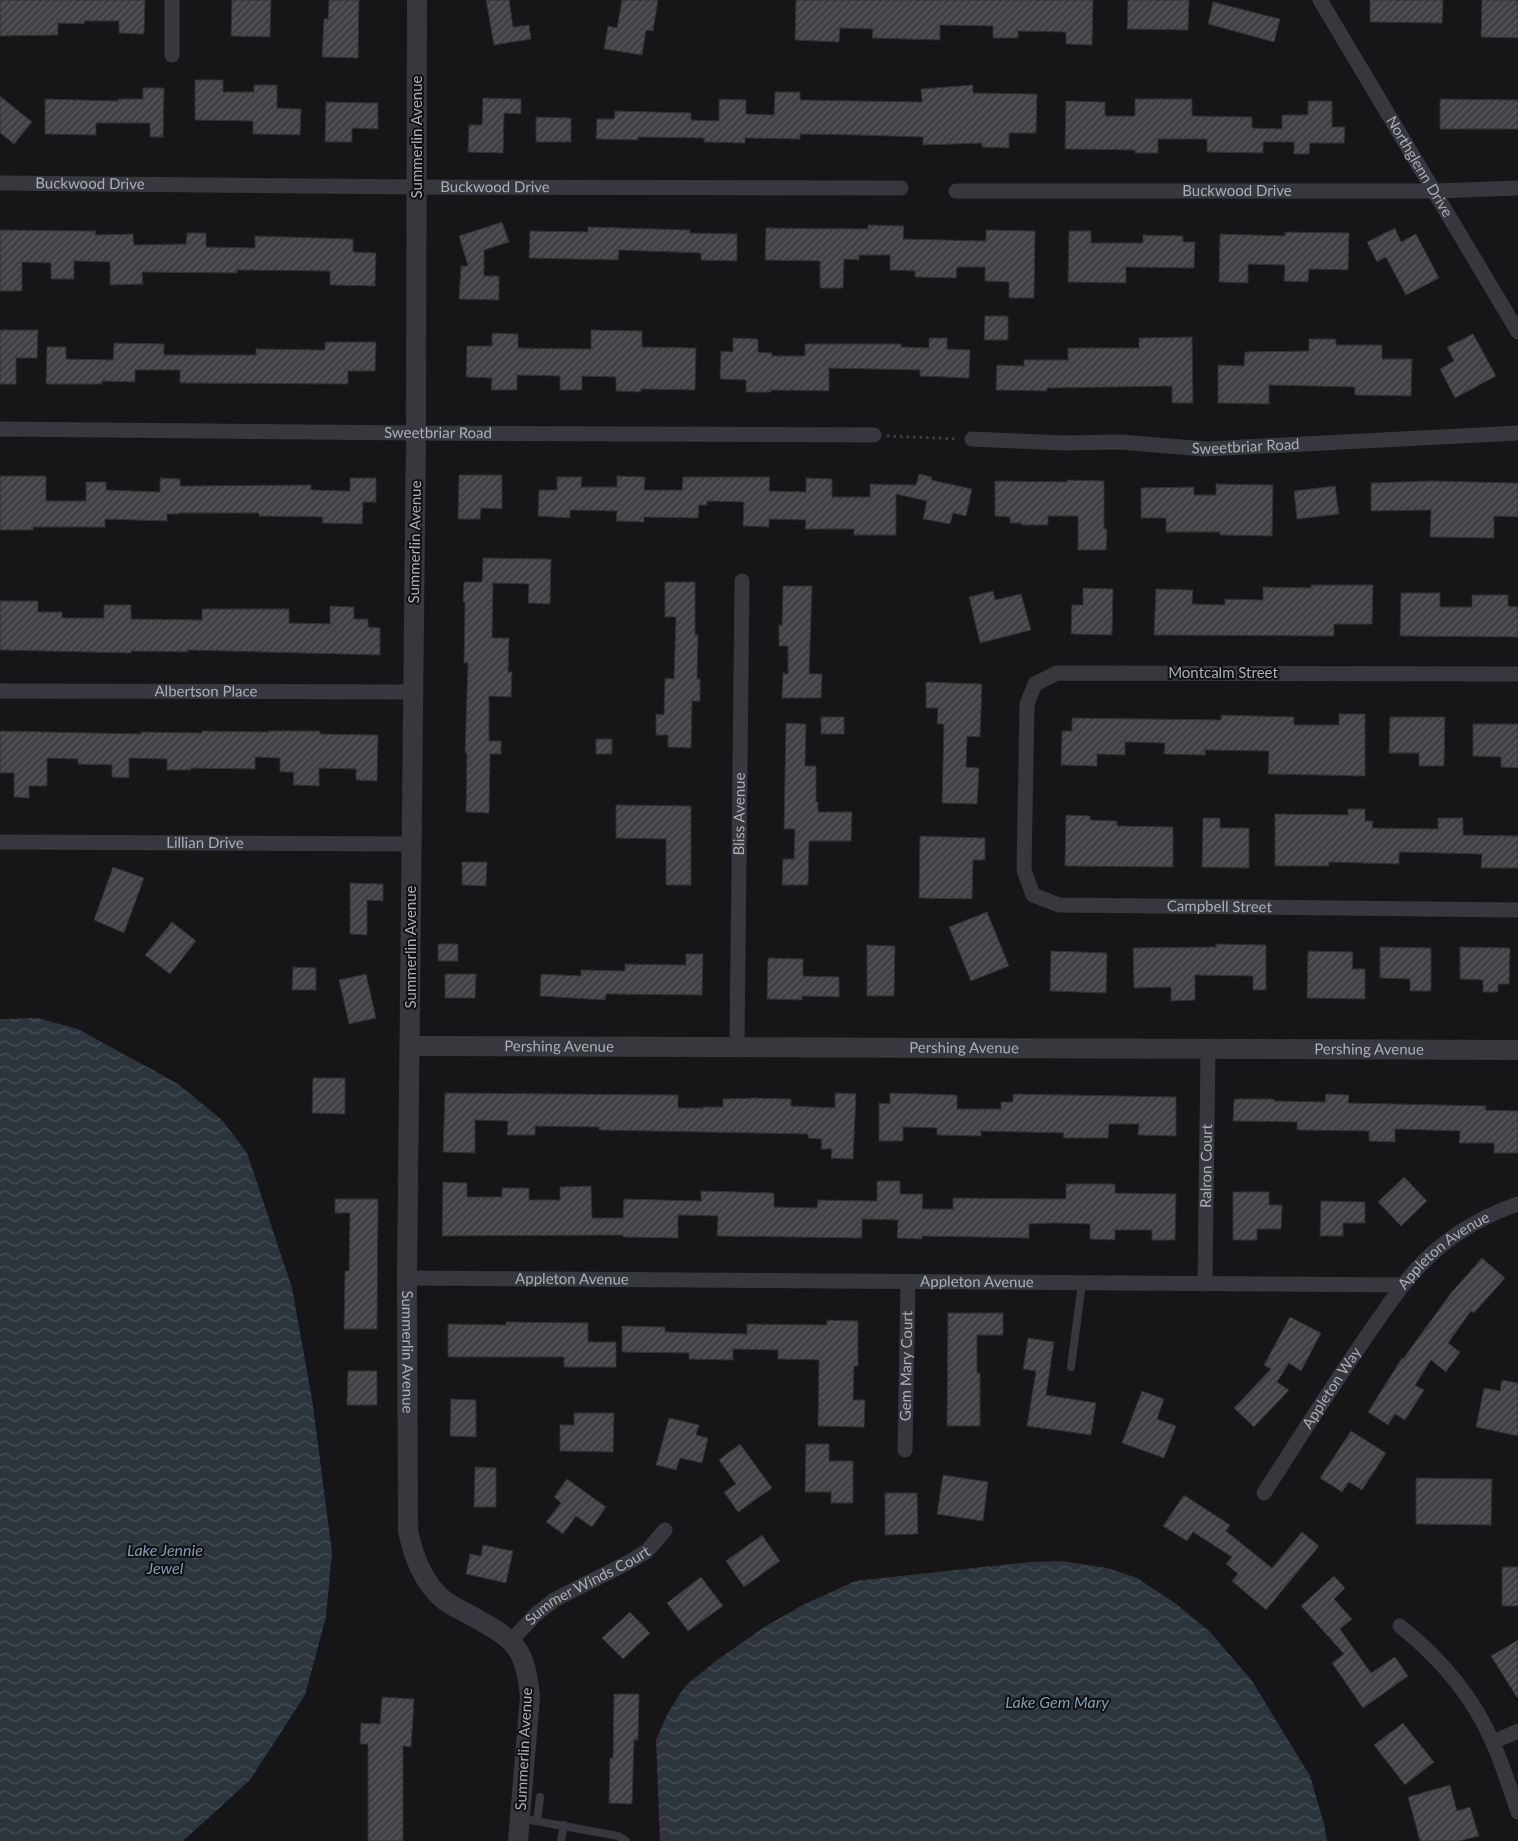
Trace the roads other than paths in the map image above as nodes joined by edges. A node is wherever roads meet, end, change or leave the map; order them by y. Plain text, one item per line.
1 (172, 0) edge
2 (417, 0) edge
3 (1320, 0) edge
4 (172, 55) dead end
5 (0, 183) edge
6 (417, 187) junction
7 (901, 188) dead end
8 (1518, 188) edge
9 (956, 191) dead end
10 (1436, 192) junction
11 (1518, 332) edge
12 (0, 429) edge
13 (416, 433) junction
14 (1518, 433) edge
15 (874, 435) road end
16 (972, 439) road end
17 (742, 582) dead end
18 (1518, 674) edge
19 (0, 691) edge
20 (413, 692) junction
21 (1026, 786) joint
22 (0, 842) edge
23 (411, 844) junction
24 (1518, 910) edge
25 (410, 1046) junction
26 (736, 1046) junction
27 (1208, 1049) junction
28 (1518, 1050) edge
29 (1518, 1204) edge
30 (407, 1278) junction
31 (908, 1282) junction
32 (1082, 1283) junction
33 (1205, 1284) junction
34 (1402, 1285) junction
35 (1071, 1368) dead end
36 (905, 1450) dead end
37 (1264, 1493) dead end
38 (665, 1530) dead end
39 (1400, 1626) dead end
40 (511, 1640) junction
41 (1518, 1731) edge
42 (1493, 1742) junction
43 (540, 1797) dead end
44 (1518, 1812) edge
45 (529, 1819) junction
46 (564, 1825) junction
47 (518, 1841) edge
48 (561, 1841) edge
49 (626, 1841) edge

1 - 4 street
2 - 6 street, Summerlin Avenue
3 - 10 street, Northglenn Drive
5 - 6 street, Buckwood Drive
6 - 7 street, Buckwood Drive
6 - 13 street, Summerlin Avenue
8 - 10 street, Buckwood Drive
9 - 10 street, Buckwood Drive
10 - 11 street, Northglenn Drive
12 - 13 street, Sweetbriar Road
13 - 15 street, Sweetbriar Road
13 - 20 street, Summerlin Avenue
14 - 16 street, Sweetbriar Road
17 - 26 street, Bliss Avenue
18 - 21 street, Montcalm Street
19 - 20 street, Albertson Place
20 - 23 street, Summerlin Avenue
21 - 24 street, Campbell Street
22 - 23 street, Lillian Drive
23 - 25 street, Summerlin Avenue
25 - 26 street, Pershing Avenue
25 - 30 street, Summerlin Avenue
26 - 27 street, Pershing Avenue
27 - 28 street, Pershing Avenue
27 - 33 street, Ralron Court
29 - 34 street, Appleton Avenue
30 - 31 street, Appleton Avenue
30 - 40 street, Summerlin Avenue
31 - 32 street, Appleton Avenue
31 - 36 street, Gem Mary Court
32 - 33 street, Appleton Avenue
32 - 35 lane
33 - 34 street, Appleton Avenue
34 - 37 street, Appleton Way
38 - 40 street, Summer Winds Court
39 - 42 street
40 - 45 street, Summerlin Avenue
41 - 42 street
42 - 44 street
43 - 45 lane
45 - 46 lane
45 - 47 street, Summerlin Avenue
46 - 48 lane
46 - 49 lane

